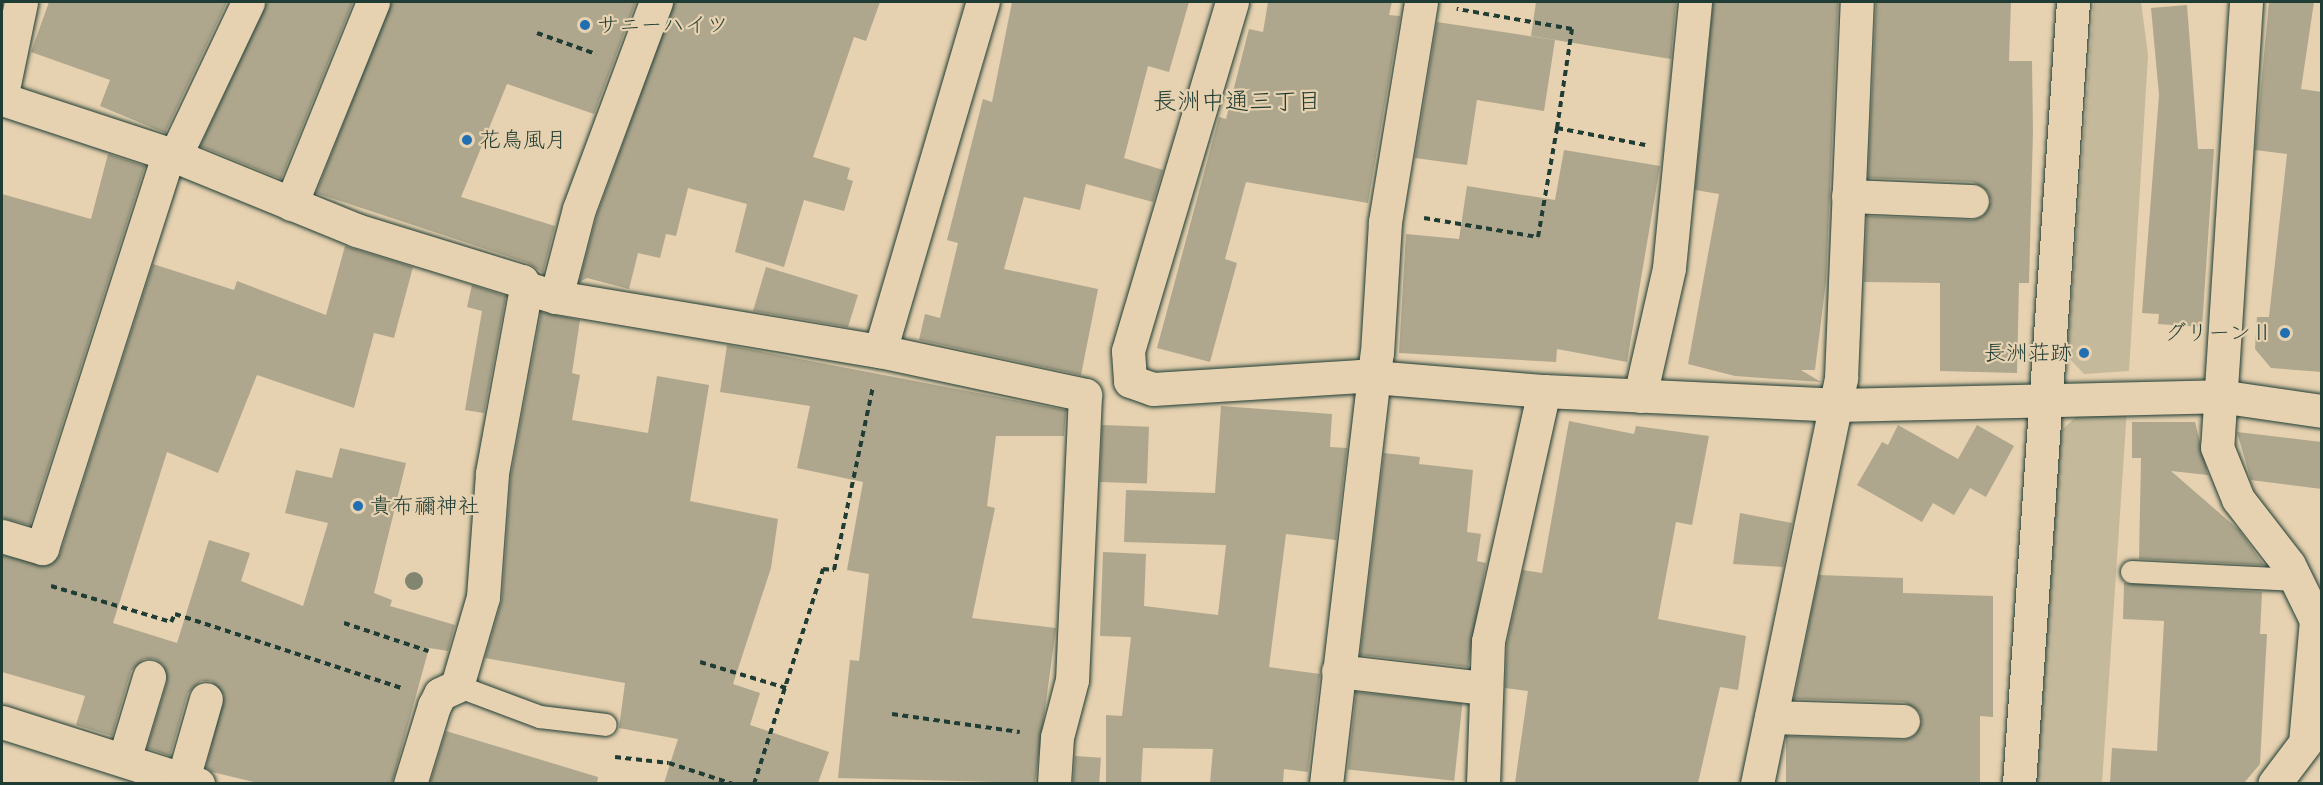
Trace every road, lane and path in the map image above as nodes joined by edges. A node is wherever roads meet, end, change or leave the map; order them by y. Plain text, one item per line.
1 (21, 2) edge
2 (248, 2) edge
3 (373, 2) edge
4 (656, 2) edge
5 (983, 2) edge
6 (1232, 2) edge
7 (1421, 2) edge
8 (1695, 2) edge
9 (1857, 2) edge
10 (2057, 2) edge
11 (2073, 2) edge
12 (2246, 2) edge
13 (537, 33) dead end
14 (631, 67) junction
15 (2068, 80) junction
16 (2, 94) edge
17 (2, 99) edge
18 (1557, 128) junction
19 (1680, 152) junction
20 (176, 156) junction
21 (1848, 196) junction
22 (1972, 201) dead end
23 (291, 204) junction
24 (1385, 222) junction
25 (541, 292) junction
26 (880, 351) junction
27 (1371, 377) junction
28 (1130, 381) junction
29 (1544, 391) junction
30 (1085, 395) junction
31 (1640, 396) junction
32 (2219, 396) junction
33 (2044, 398) junction
34 (1836, 405) junction
35 (2322, 411) edge
36 (2, 536) edge
37 (2132, 572) dead end
38 (2297, 580) junction
39 (47, 584) dead end
40 (344, 623) dead end
41 (700, 662) dead end
42 (1338, 671) junction
43 (149, 677) dead end
44 (452, 685) junction
45 (786, 688) junction
46 (1486, 688) junction
47 (206, 699) dead end
48 (892, 714) dead end
49 (1771, 717) junction
50 (1903, 721) dead end
51 (2, 722) edge
52 (606, 725) dead end
53 (1057, 737) junction
54 (605, 756) dead end
55 (124, 760) junction
56 (191, 781) edge
57 (410, 783) edge
58 (733, 783) edge
59 (754, 783) edge
60 (1054, 783) edge
61 (1326, 783) edge
62 (1482, 783) edge
63 (1757, 783) edge
64 (2019, 783) edge
65 (2274, 783) edge

1 - 16 street
2 - 20 street
3 - 23 street
4 - 14 street
5 - 26 street
6 - 28 street
7 - 18 path
7 - 24 street
8 - 19 street
9 - 21 street
10 - 15 street
11 - 15 street
12 - 32 street
13 - 14 path
14 - 25 street
15 - 33 street
17 - 20 street
18 - 19 path
18 - 24 path
19 - 31 street
20 - 23 street
20 - 36 street
21 - 22 street
21 - 34 street
23 - 25 street
24 - 27 street
25 - 26 street
25 - 44 street
26 - 30 street
26 - 45 path
27 - 28 street
27 - 29 street
27 - 42 street
28 - 30 street
29 - 31 street
29 - 46 street
30 - 53 street
31 - 34 street
32 - 33 street
32 - 35 street
32 - 38 street
33 - 34 street
33 - 64 street
34 - 49 street
37 - 38 lane
38 - 65 street
39 - 44 path
40 - 44 path
41 - 45 path
42 - 46 street
42 - 61 street
43 - 55 street
44 - 52 lane
44 - 57 street
45 - 59 path
46 - 62 street
47 - 56 street
48 - 53 path
49 - 50 street
49 - 63 street
51 - 55 street
53 - 60 street
54 - 58 path
55 - 56 street

